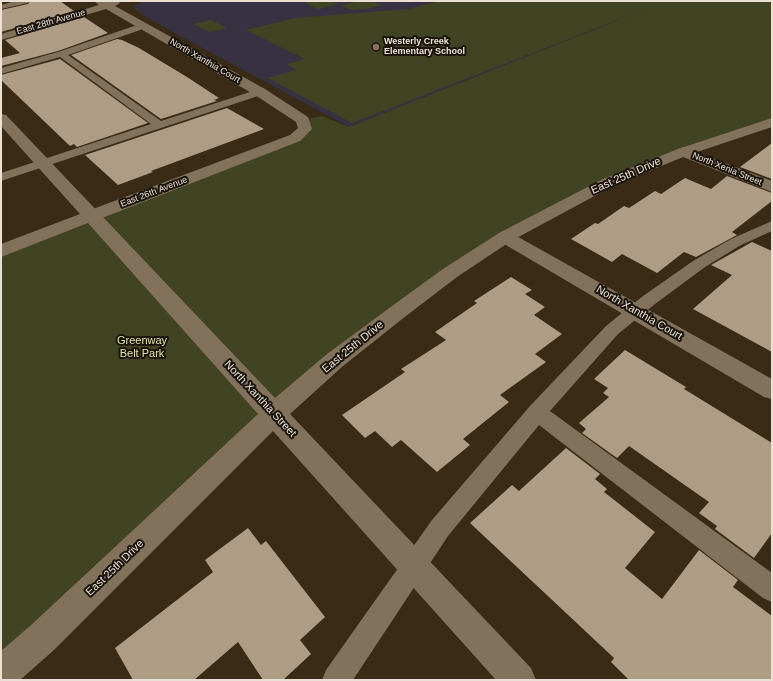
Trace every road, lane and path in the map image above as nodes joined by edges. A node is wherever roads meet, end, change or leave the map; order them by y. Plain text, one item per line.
1 (25, 1) edge
2 (123, 1) edge
3 (103, 3) edge
4 (1, 7) edge
5 (142, 26) junction
6 (1, 37) edge
7 (60, 54) junction
8 (1, 71) edge
9 (260, 92) junction
10 (1, 118) edge
11 (772, 122) edge
12 (160, 125) junction
13 (305, 129) joint
14 (683, 152) junction
15 (42, 163) junction
16 (1, 177) edge
17 (772, 187) edge
18 (91, 216) junction
19 (772, 225) edge
20 (505, 237) junction
21 (1, 251) edge
22 (634, 311) junction
23 (772, 390) edge
24 (537, 412) junction
25 (274, 414) junction
26 (414, 566) junction
27 (772, 588) edge
28 (1, 674) edge
29 (336, 680) edge
30 (519, 680) edge

1 - 4 lane
2 - 3 street, East 28th Avenue
3 - 5 street, North Xanthia Court
3 - 6 street, East 28th Avenue
5 - 7 lane
5 - 9 street, North Xanthia Court
7 - 8 lane
7 - 12 lane
9 - 12 lane
9 - 13 street, North Xanthia Court
10 - 15 street, North Xanthia Street
11 - 14 street, East 25th Drive
12 - 15 lane
13 - 18 street, East 26th Avenue
14 - 17 street, North Xenia Street
14 - 20 street, East 25th Drive
15 - 16 lane
15 - 18 street, North Xanthia Street
18 - 21 street, East 26th Avenue
18 - 25 street, North Xanthia Street
19 - 22 lane
20 - 22 street, North Xanthia Court
20 - 25 street, East 25th Drive
22 - 23 street, North Xanthia Court
22 - 24 lane
24 - 26 lane
24 - 27 lane
25 - 26 street, North Xanthia Street
25 - 28 street, East 25th Drive
26 - 29 lane
26 - 30 street, North Xanthia Street

